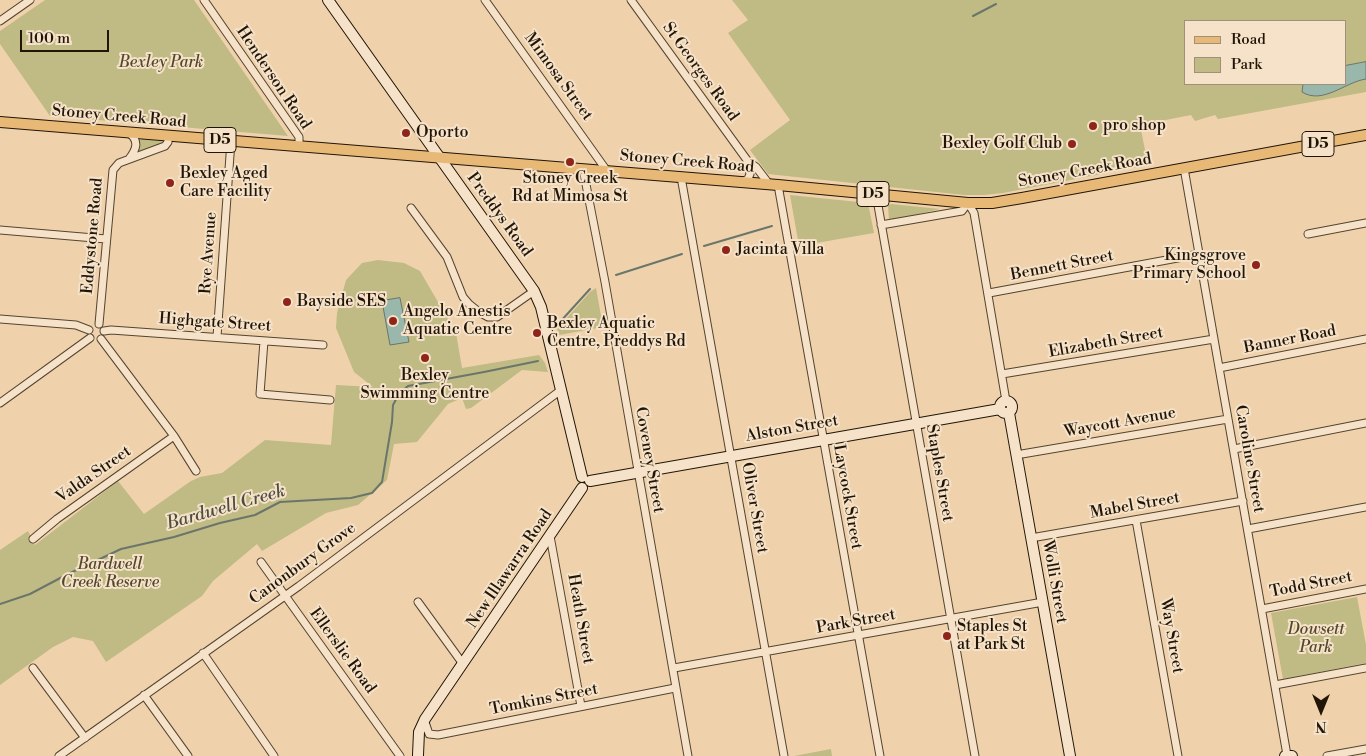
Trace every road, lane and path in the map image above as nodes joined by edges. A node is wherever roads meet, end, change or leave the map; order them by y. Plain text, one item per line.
1 (30, 0) edge
2 (204, 0) edge
3 (328, 0) edge
4 (485, 0) edge
5 (631, 0) edge
6 (0, 21) edge
7 (0, 122) edge
8 (129, 132) junction
9 (168, 136) junction
10 (1366, 136) edge
11 (231, 141) junction
12 (299, 146) junction
13 (440, 158) junction
14 (128, 159) junction
15 (747, 160) junction
16 (1184, 168) junction
17 (583, 169) junction
18 (607, 171) junction
19 (681, 177) junction
20 (742, 182) junction
21 (773, 184) junction
22 (876, 194) junction
23 (968, 203) junction
24 (411, 208) dead end
25 (1366, 223) edge
26 (881, 225) junction
27 (0, 230) edge
28 (1308, 234) dead end
29 (106, 239) junction
30 (1200, 254) junction
31 (534, 291) junction
32 (989, 294) junction
33 (0, 319) edge
34 (101, 328) junction
35 (89, 330) junction
36 (217, 337) junction
37 (90, 338) junction
38 (1214, 338) junction
39 (101, 339) junction
40 (1366, 339) edge
41 (264, 341) junction
42 (323, 346) dead end
43 (1219, 368) junction
44 (1002, 374) junction
45 (561, 390) junction
46 (330, 400) dead end
47 (0, 403) edge
48 (1005, 407) junction
49 (1228, 419) junction
50 (916, 422) junction
51 (1366, 423) edge
52 (174, 436) junction
53 (823, 439) junction
54 (1234, 449) junction
55 (730, 455) junction
56 (1016, 455) junction
57 (196, 471) dead end
58 (637, 472) junction
59 (585, 482) junction
60 (1243, 501) junction
61 (1366, 507) edge
62 (1136, 520) junction
63 (1248, 529) junction
64 (550, 536) junction
65 (1031, 538) junction
66 (33, 539) dead end
67 (262, 562) dead end
68 (1366, 589) edge
69 (285, 596) junction
70 (418, 602) dead end
71 (1043, 602) junction
72 (1262, 608) junction
73 (951, 619) junction
74 (858, 635) junction
75 (765, 652) junction
76 (203, 653) junction
77 (462, 665) junction
78 (33, 668) dead end
79 (674, 668) junction
80 (1366, 668) edge
81 (1275, 685) junction
82 (675, 688) junction
83 (144, 695) junction
84 (581, 706) junction
85 (426, 725) junction
86 (84, 738) junction
87 (1361, 752) edge
88 (59, 756) edge
89 (188, 756) edge
90 (274, 756) edge
91 (400, 756) edge
92 (420, 756) edge
93 (688, 756) edge
94 (784, 756) edge
95 (880, 756) edge
96 (975, 756) edge
97 (1070, 756) edge
98 (1178, 756) edge
99 (1288, 756) edge
100 (1327, 756) edge

1 - 6 street
2 - 12 street, Henderson Road
3 - 13 main road, Preddys Road
4 - 18 street, Mimosa Street
5 - 15 street, St Georges Road
7 - 8 main road, Stoney Creek Road / D5
8 - 9 main road, Stoney Creek Road / D5
8 - 14 street
9 - 11 main road, Stoney Creek Road / D5
9 - 14 street, Eddystone Road
10 - 16 main road, Stoney Creek Road / D5
11 - 12 main road, Stoney Creek Road / D5
11 - 36 street, Rye Avenue
12 - 13 main road, Stoney Creek Road / D5
13 - 17 main road, Stoney Creek Road / D5
13 - 31 main road, Preddys Road
14 - 29 street, Eddystone Road
15 - 20 street
15 - 21 street, St Georges Road
16 - 23 main road, Stoney Creek Road / D5
16 - 30 street, Caroline Street
17 - 18 main road, Stoney Creek Road / D5
17 - 58 street, Coveney Street
18 - 19 main road, Stoney Creek Road / D5
19 - 20 main road, Stoney Creek Road / D5
19 - 55 street, Oliver Street
20 - 21 main road, Stoney Creek Road / D5
21 - 22 main road, Stoney Creek Road / D5
21 - 53 street, Laycock Street
22 - 23 main road, Stoney Creek Road / D5
22 - 26 street, Staples Street
23 - 26 street
23 - 32 street, Wolli Street
24 - 31 street
25 - 28 street
26 - 50 street, Staples Street
27 - 29 street
29 - 34 street, Eddystone Road
30 - 32 street, Bennett Street
30 - 38 street, Caroline Street
31 - 45 main road, Preddys Road
32 - 44 street, Wolli Street
33 - 35 street
34 - 35 street
34 - 36 street, Highgate Street
34 - 39 street
35 - 37 street
36 - 41 street, Highgate Street
37 - 39 street
37 - 47 street
38 - 43 street, Caroline Street
38 - 44 street, Elizabeth Street
39 - 52 street
40 - 43 street, Banner Road
41 - 42 street, Highgate Street
41 - 46 street
43 - 49 street, Caroline Street
44 - 48 street, Wolli Street
45 - 59 main road, Preddys Road
45 - 69 street, Canonbury Grove
48 - 50 main road, Alston Street
48 - 56 main road, Wolli Street
49 - 54 street, Caroline Street
49 - 56 street, Waycott Avenue
50 - 53 main road, Alston Street
50 - 73 street, Staples Street
51 - 54 street
52 - 57 street
52 - 66 street, Valda Street
53 - 55 main road, Alston Street
53 - 74 street, Laycock Street
54 - 60 street, Caroline Street
55 - 58 main road, Alston Street
55 - 75 street, Oliver Street
56 - 65 main road, Wolli Street
58 - 59 main road, Alston Street
58 - 79 street, Coveney Street
59 - 64 main road, New Illawarra Road
60 - 62 street, Mabel Street
60 - 63 street, Caroline Street
61 - 63 street
62 - 65 street, Mabel Street
62 - 98 street, Way Street
63 - 72 street, Caroline Street
64 - 77 main road, New Illawarra Road
64 - 84 street, Heath Street
65 - 71 main road, Wolli Street
67 - 69 street, Ellerslie Road
68 - 72 street, Todd Street
69 - 76 street, Canonbury Grove
69 - 91 street, Ellerslie Road
70 - 77 street
71 - 73 street, Park Street
71 - 97 main road, Wolli Street
72 - 81 street, Caroline Street
73 - 74 street, Park Street
73 - 96 street, Staples Street
74 - 75 street, Park Street
74 - 95 street, Laycock Street
75 - 79 street, Park Street
75 - 94 street, Oliver Street
76 - 83 street, Canonbury Grove
76 - 90 street
77 - 85 main road, New Illawarra Road
77 - 92 main road, New Illawarra Road
78 - 86 street
79 - 82 street, Coveney Street
80 - 81 street
81 - 99 street, Caroline Street
82 - 84 street, Tomkins Street
82 - 93 street, Coveney Street
83 - 86 street, Canonbury Grove
83 - 89 street
84 - 85 street, Tomkins Street
85 - 92 main road, New Illawarra Road
86 - 88 street, Canonbury Grove
87 - 100 street

